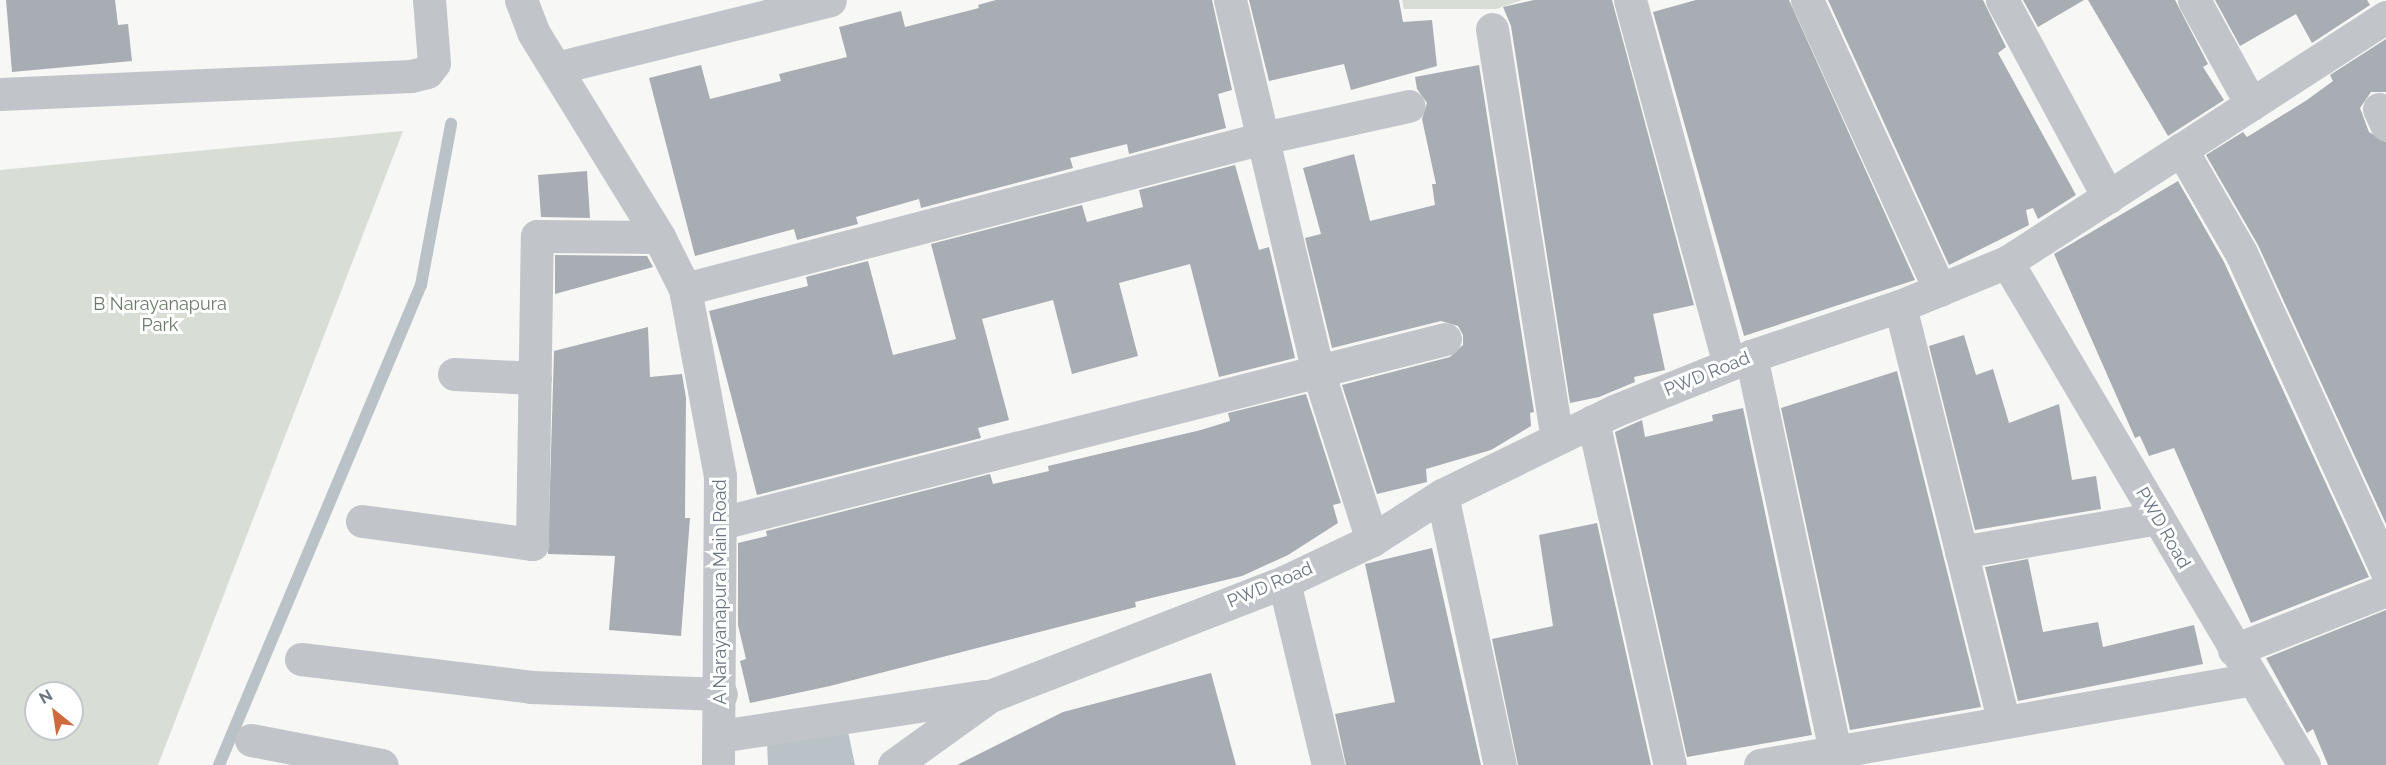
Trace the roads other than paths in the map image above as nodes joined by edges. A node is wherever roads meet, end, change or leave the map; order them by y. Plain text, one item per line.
1 (429, 0) edge
2 (520, 0) edge
3 (830, 0) edge
4 (1230, 0) edge
5 (1630, 0) edge
6 (1807, 0) edge
7 (2002, 0) edge
8 (2194, 0) edge
9 (2386, 17) edge
10 (1492, 29) dead end
11 (556, 68) junction
12 (0, 94) edge
13 (2251, 104) junction
14 (1409, 106) dead end
15 (1263, 138) junction
16 (2181, 149) junction
17 (2108, 197) junction
18 (659, 237) junction
19 (2007, 261) junction
20 (685, 289) junction
21 (1940, 290) junction
22 (1900, 306) junction
23 (1445, 339) dead end
24 (1740, 360) junction
25 (1317, 368) junction
26 (454, 374) dead end
27 (535, 378) junction
28 (1593, 421) junction
29 (1557, 438) junction
30 (1442, 495) junction
31 (2158, 518) junction
32 (363, 521) dead end
33 (722, 523) junction
34 (1372, 540) junction
35 (1961, 552) junction
36 (2386, 569) edge
37 (1284, 582) junction
38 (2386, 590) edge
39 (2234, 650) junction
40 (301, 659) dead end
41 (2252, 679) junction
42 (721, 694) junction
43 (990, 696) junction
44 (2004, 722) junction
45 (251, 740) dead end
46 (719, 750) edge
47 (1835, 752) junction
48 (382, 765) edge
49 (894, 765) edge
50 (1328, 765) edge
51 (1500, 765) edge
52 (1670, 765) edge
53 (1760, 765) edge
54 (2304, 765) edge

1 - 12 street
2 - 11 street, A Narayanapura Main Road
3 - 11 street
4 - 15 street
5 - 24 street
6 - 21 street
7 - 17 street
8 - 13 street
9 - 13 street
10 - 29 street
11 - 18 street, A Narayanapura Main Road
13 - 16 street
14 - 15 street
15 - 20 street
15 - 25 street
16 - 17 street
16 - 36 street
17 - 19 street
18 - 20 street, A Narayanapura Main Road
18 - 27 street
19 - 21 street, PWD Road
19 - 31 street, PWD Road
20 - 33 street, A Narayanapura Main Road
21 - 22 street, PWD Road
22 - 24 street, PWD Road
22 - 35 street
23 - 25 street
24 - 28 street, PWD Road
24 - 47 street
25 - 33 street
25 - 34 street
26 - 27 street
27 - 32 street
28 - 29 street, PWD Road
28 - 52 street
29 - 30 street, PWD Road
30 - 34 street, PWD Road
30 - 51 street
31 - 35 street
31 - 39 street, PWD Road
33 - 42 street, A Narayanapura Main Road
34 - 37 street, PWD Road
35 - 44 street
37 - 43 street, PWD Road
37 - 50 street
38 - 39 street
39 - 41 street, PWD Road
40 - 42 street
41 - 44 street
41 - 54 street, PWD Road
42 - 46 street, A Narayanapura Main Road
43 - 46 street
43 - 49 street, PWD Road
44 - 47 street
45 - 48 street
47 - 53 street

